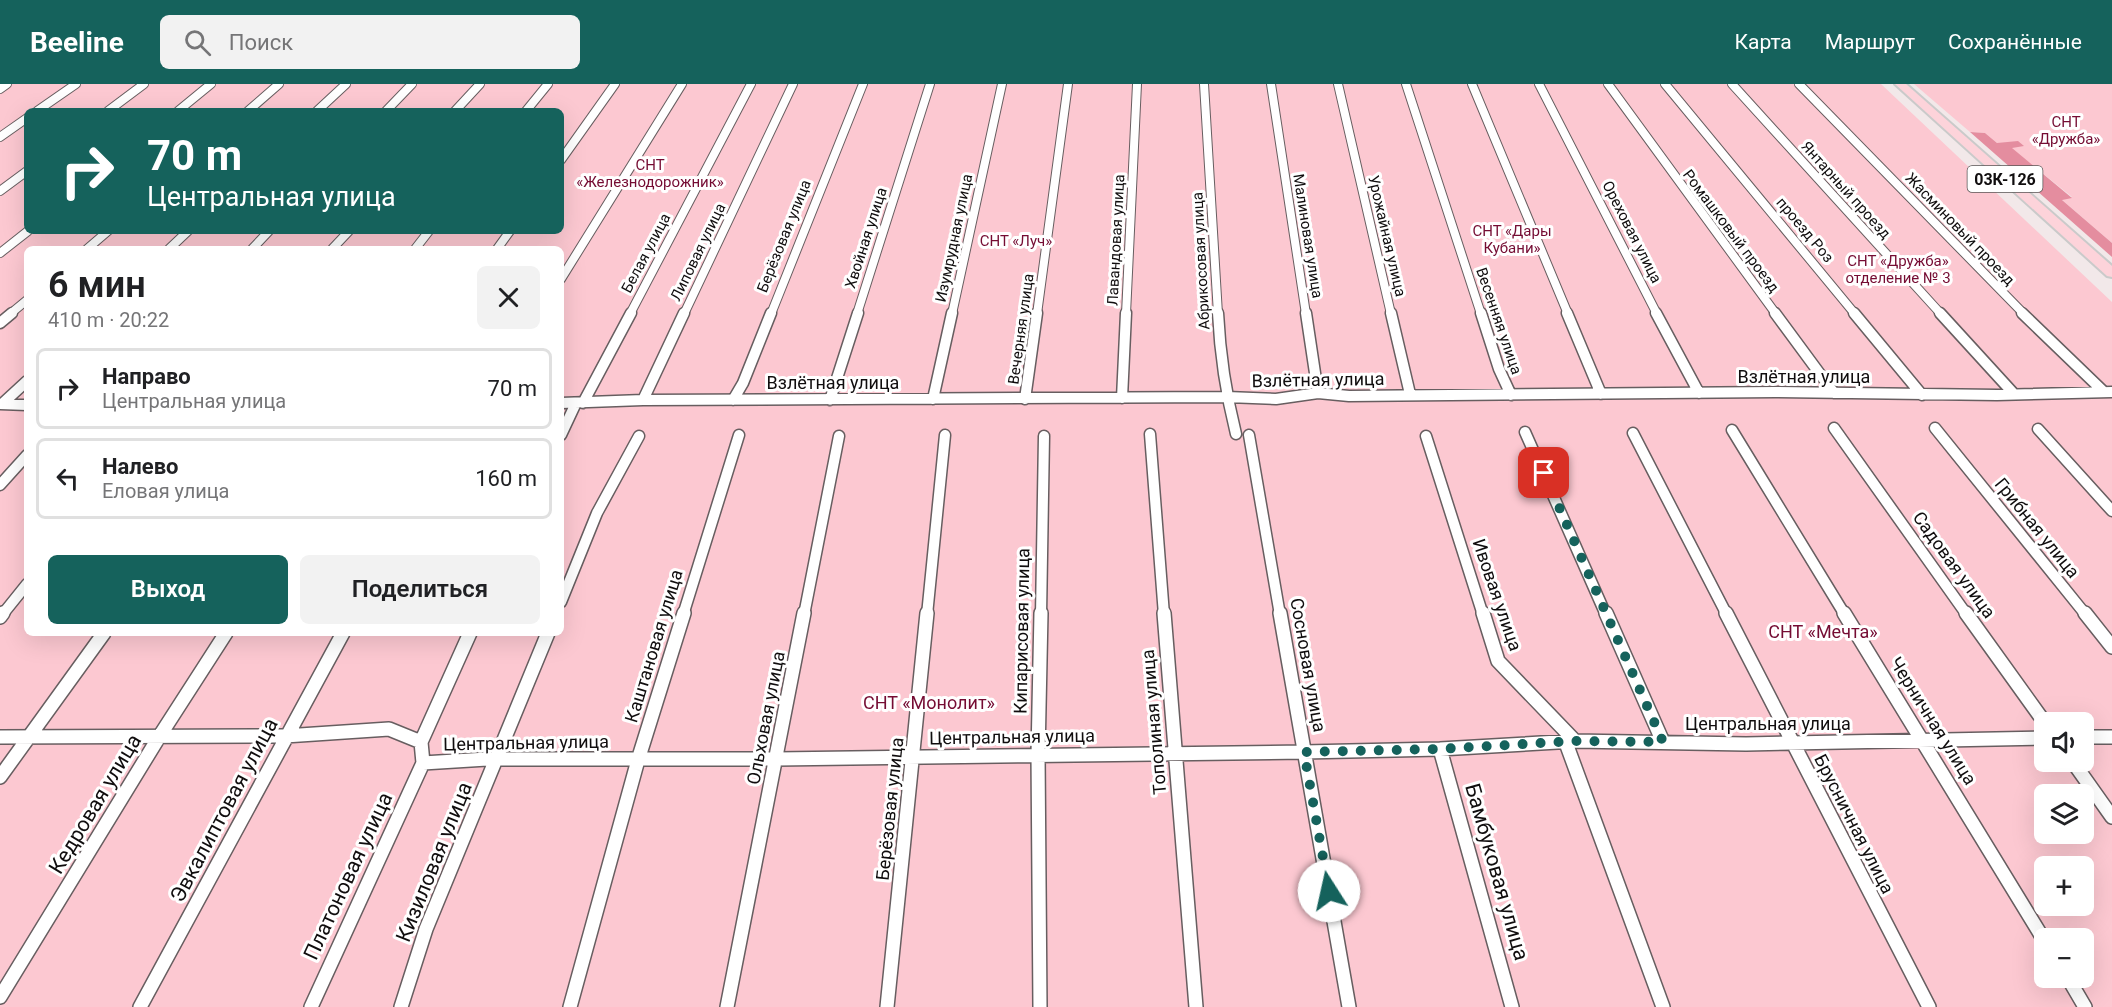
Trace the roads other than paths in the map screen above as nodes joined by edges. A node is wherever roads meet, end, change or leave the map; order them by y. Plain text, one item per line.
1 (7, 84) edge
2 (76, 84) edge
3 (144, 84) edge
4 (211, 84) edge
5 (279, 84) edge
6 (346, 84) edge
7 (412, 84) edge
8 (480, 84) edge
9 (548, 84) edge
10 (615, 84) edge
11 (682, 84) edge
12 (751, 84) edge
13 (793, 84) edge
14 (863, 84) edge
15 (930, 84) edge
16 (1002, 84) edge
17 (1068, 84) edge
18 (1137, 84) edge
19 (1204, 84) edge
20 (1271, 84) edge
21 (1338, 84) edge
22 (1406, 84) edge
23 (1472, 84) edge
24 (1539, 84) edge
25 (1608, 84) edge
26 (1665, 84) edge
27 (1732, 84) edge
28 (1798, 84) edge
29 (1900, 84) edge
30 (0, 89) edge
31 (41, 108) edge
32 (112, 108) edge
33 (182, 108) edge
34 (251, 108) edge
35 (320, 108) edge
36 (389, 108) edge
37 (459, 108) edge
38 (528, 108) edge
39 (24, 120) edge
40 (0, 137) edge
41 (564, 156) edge
42 (24, 173) edge
43 (0, 191) edge
44 (24, 234) edge
45 (104, 234) edge
46 (185, 234) edge
47 (266, 234) edge
48 (346, 234) edge
49 (427, 234) edge
50 (90, 246) edge
51 (172, 246) edge
52 (255, 246) edge
53 (336, 246) edge
54 (417, 246) edge
55 (0, 254) edge
56 (2112, 273) edge
57 (564, 274) edge
58 (24, 303) edge
59 (0, 324) edge
60 (24, 384) edge
61 (2108, 392) edge
62 (1318, 393) junction
63 (1699, 393) junction
64 (1834, 393) junction
65 (1410, 394) junction
66 (1601, 394) junction
67 (2014, 394) junction
68 (1511, 395) junction
69 (1922, 395) junction
70 (1227, 397) junction
71 (1122, 398) junction
72 (933, 399) junction
73 (1025, 399) junction
74 (644, 400) junction
75 (733, 400) junction
76 (830, 400) junction
77 (564, 403) edge
78 (579, 403) junction
79 (1, 404) edge
80 (24, 405) edge
81 (1834, 428) dead end
82 (1935, 428) dead end
83 (2038, 429) dead end
84 (564, 430) edge
85 (1732, 430) dead end
86 (1525, 432) dead end
87 (1633, 433) dead end
88 (1150, 434) dead end
89 (1236, 434) dead end
90 (739, 435) dead end
91 (945, 435) dead end
92 (1249, 435) dead end
93 (639, 436) dead end
94 (839, 436) dead end
95 (1044, 436) dead end
96 (1426, 436) dead end
97 (24, 458) edge
98 (0, 485) edge
99 (2112, 511) edge
100 (24, 588) edge
101 (564, 595) edge
102 (0, 617) edge
103 (102, 636) edge
104 (224, 636) edge
105 (341, 636) edge
106 (469, 636) edge
107 (547, 636) edge
108 (2112, 648) edge
109 (2037, 712) edge
110 (285, 736) junction
111 (0, 737) edge
112 (159, 737) junction
113 (2094, 737) edge
114 (2112, 737) edge
115 (27, 738) junction
116 (2034, 738) edge
117 (1922, 740) junction
118 (421, 742) junction
119 (1571, 742) junction
120 (1663, 742) junction
121 (1792, 742) junction
122 (1440, 749) junction
123 (1304, 752) junction
124 (1174, 753) junction
125 (1038, 754) junction
126 (914, 756) junction
127 (777, 759) junction
128 (496, 760) junction
129 (638, 760) junction
130 (423, 763) junction
131 (2080, 772) edge
132 (0, 777) edge
133 (2112, 818) edge
134 (2037, 928) edge
135 (2074, 988) edge
136 (0, 997) edge
137 (141, 1007) edge
138 (311, 1007) edge
139 (400, 1007) edge
140 (570, 1007) edge
141 (727, 1007) edge
142 (887, 1007) edge
143 (1040, 1007) edge
144 (1196, 1007) edge
145 (1349, 1007) edge
146 (1512, 1007) edge
147 (1663, 1007) edge
148 (1929, 1007) edge
149 (2085, 1007) edge

1 - 30 street
2 - 31 street
3 - 32 street
4 - 33 street
5 - 34 street
6 - 35 street
7 - 36 street
8 - 37 street
9 - 38 street
10 - 41 street
11 - 57 street
12 - 78 street, Белая улица
13 - 74 street, Липовая улица
14 - 75 street, Берёзовая улица
15 - 76 street, Хвойная улица
16 - 72 street, Изумрудная улица
17 - 73 street, Вечерняя улица
18 - 71 street, Лавандовая улица
19 - 70 street, Абрикосовая улица
20 - 62 street, Малиновая улица
21 - 65 street, Урожайная улица
22 - 68 street, Весенняя улица
23 - 66 street
24 - 63 street, Ореховая улица
25 - 64 street, Ромашковый проезд
26 - 69 street, проезд Роз
27 - 67 street, Янтарный проезд
28 - 61 street, Жасминовый проезд
29 - 56 main road, 03К-126
39 - 40 street
42 - 43 street
44 - 55 street
45 - 50 street
46 - 51 street
47 - 52 street
48 - 53 street
49 - 54 street
58 - 59 street
60 - 79 street
61 - 67 street, Взлётная улица
62 - 65 street, Взлётная улица
62 - 70 street, Взлётная улица
63 - 64 street, Взлётная улица
63 - 66 street, Взлётная улица
64 - 69 street, Взлётная улица
65 - 68 street, Взлётная улица
66 - 68 street, Взлётная улица
67 - 69 street, Взлётная улица
70 - 71 street, Взлётная улица
70 - 89 street, Абрикосовая улица
71 - 73 street, Взлётная улица
72 - 73 street, Взлётная улица
72 - 76 street, Взлётная улица
74 - 75 street, Взлётная улица
74 - 78 street, Взлётная улица
75 - 76 street, Взлётная улица
77 - 78 street, Взлётная улица
78 - 84 street
79 - 80 street
81 - 109 street, Садовая улица
82 - 108 street, Грибная улица
83 - 99 street
85 - 117 street, Черничная улица
86 - 120 street
87 - 121 street, Брусничная улица
88 - 124 street, Тополиная улица
90 - 129 street, Каштановая улица
91 - 126 street, Берёзовая улица
92 - 123 street, Сосновая улица
93 - 101 street
94 - 127 street, Ольховая улица
95 - 125 street, Кипарисовая улица
96 - 119 street, Ивовая улица
97 - 98 street
100 - 102 street
103 - 115 street
104 - 112 street, Кедровая улица
105 - 110 street, Эвкалиптовая улица
106 - 118 street
107 - 128 street, Кизиловая улица
110 - 112 street, Центральная улица
110 - 118 street, Центральная улица
110 - 137 street, Эвкалиптовая улица
111 - 115 street, Центральная улица
112 - 115 street, Центральная улица
112 - 136 street, Кедровая улица
113 - 114 street
115 - 132 street
116 - 117 street, Центральная улица
117 - 121 street, Центральная улица
117 - 134 street, Черничная улица
118 - 130 street, Центральная улица
119 - 120 street, Центральная улица
119 - 122 street, Центральная улица
119 - 147 street, Ивовая улица
120 - 121 street, Центральная улица
121 - 148 street, Брусничная улица
122 - 123 street, Центральная улица
122 - 146 street, Бамбуковая улица
123 - 124 street, Центральная улица
123 - 145 street, Сосновая улица
124 - 125 street, Центральная улица
124 - 144 street, Тополиная улица
125 - 126 street, Центральная улица
125 - 143 street, Кипарисовая улица
126 - 127 street, Центральная улица
126 - 142 street, Берёзовая улица
127 - 129 street, Центральная улица
127 - 141 street, Ольховая улица
128 - 129 street, Центральная улица
128 - 130 street, Центральная улица
128 - 139 street, Кизиловая улица
129 - 140 street, Каштановая улица
130 - 138 street, Платоновая улица
131 - 133 street
135 - 149 street

